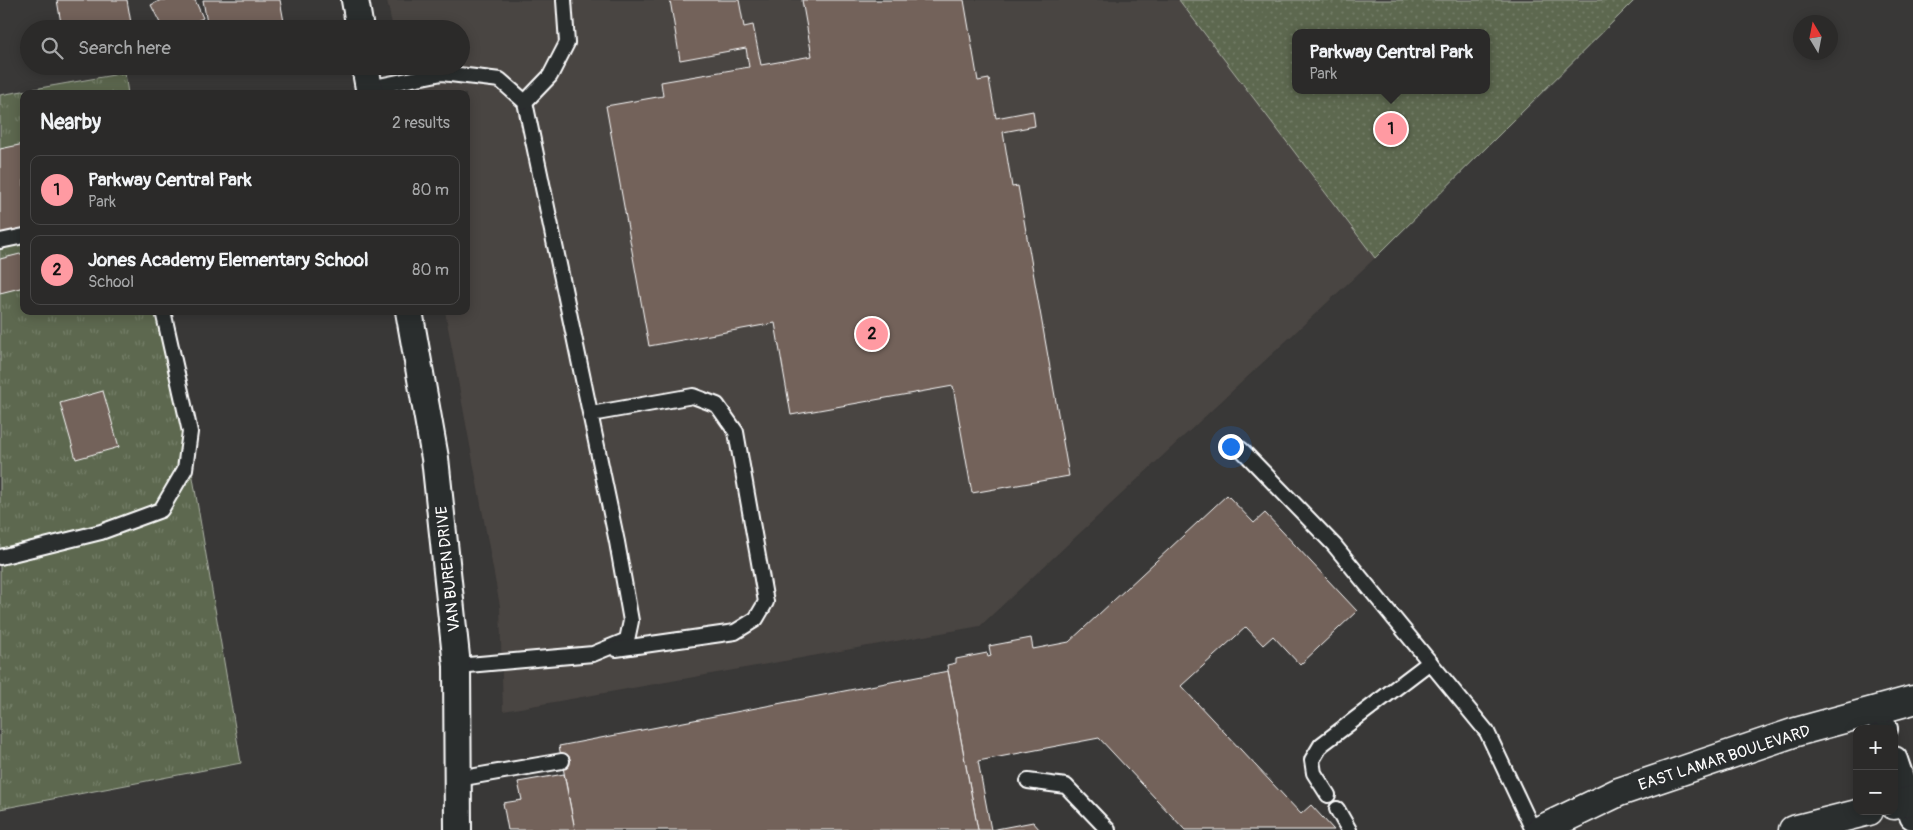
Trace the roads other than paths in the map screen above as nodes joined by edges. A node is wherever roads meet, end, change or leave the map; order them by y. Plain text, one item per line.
1 (355, 0) edge
2 (564, 0) edge
3 (358, 20) edge
4 (427, 75) edge
5 (459, 75) edge
6 (368, 83) edge
7 (525, 102) junction
8 (20, 237) edge
9 (0, 241) edge
10 (164, 315) edge
11 (410, 315) edge
12 (590, 414) junction
13 (1241, 449) dead end
14 (0, 557) edge
15 (596, 652) junction
16 (1430, 662) junction
17 (458, 666) junction
18 (1913, 700) edge
19 (1881, 719) edge
20 (562, 761) dead end
21 (1897, 770) edge
22 (458, 779) junction
23 (1028, 781) dead end
24 (1328, 795) dead end
25 (1907, 805) edge
26 (1337, 810) dead end
27 (1853, 815) edge
28 (458, 830) edge
29 (1108, 830) edge
30 (1349, 830) edge
31 (1532, 830) edge
32 (1540, 830) edge
33 (1793, 830) edge

1 - 3 street
2 - 7 lane
4 - 6 lane
5 - 7 lane
7 - 12 lane
8 - 9 lane
10 - 14 lane
11 - 17 street, VAN BUREN DRIVE
12 - 15 lane
12 - 15 lane
13 - 16 lane
15 - 17 lane
16 - 24 lane
16 - 31 lane
17 - 22 street, VAN BUREN DRIVE
18 - 19 main road, EAST LAMAR BOULEVARD
19 - 32 main road, EAST LAMAR BOULEVARD
20 - 22 lane
21 - 25 street
22 - 28 street, VAN BUREN DRIVE
23 - 29 lane
26 - 30 lane
27 - 33 main road

